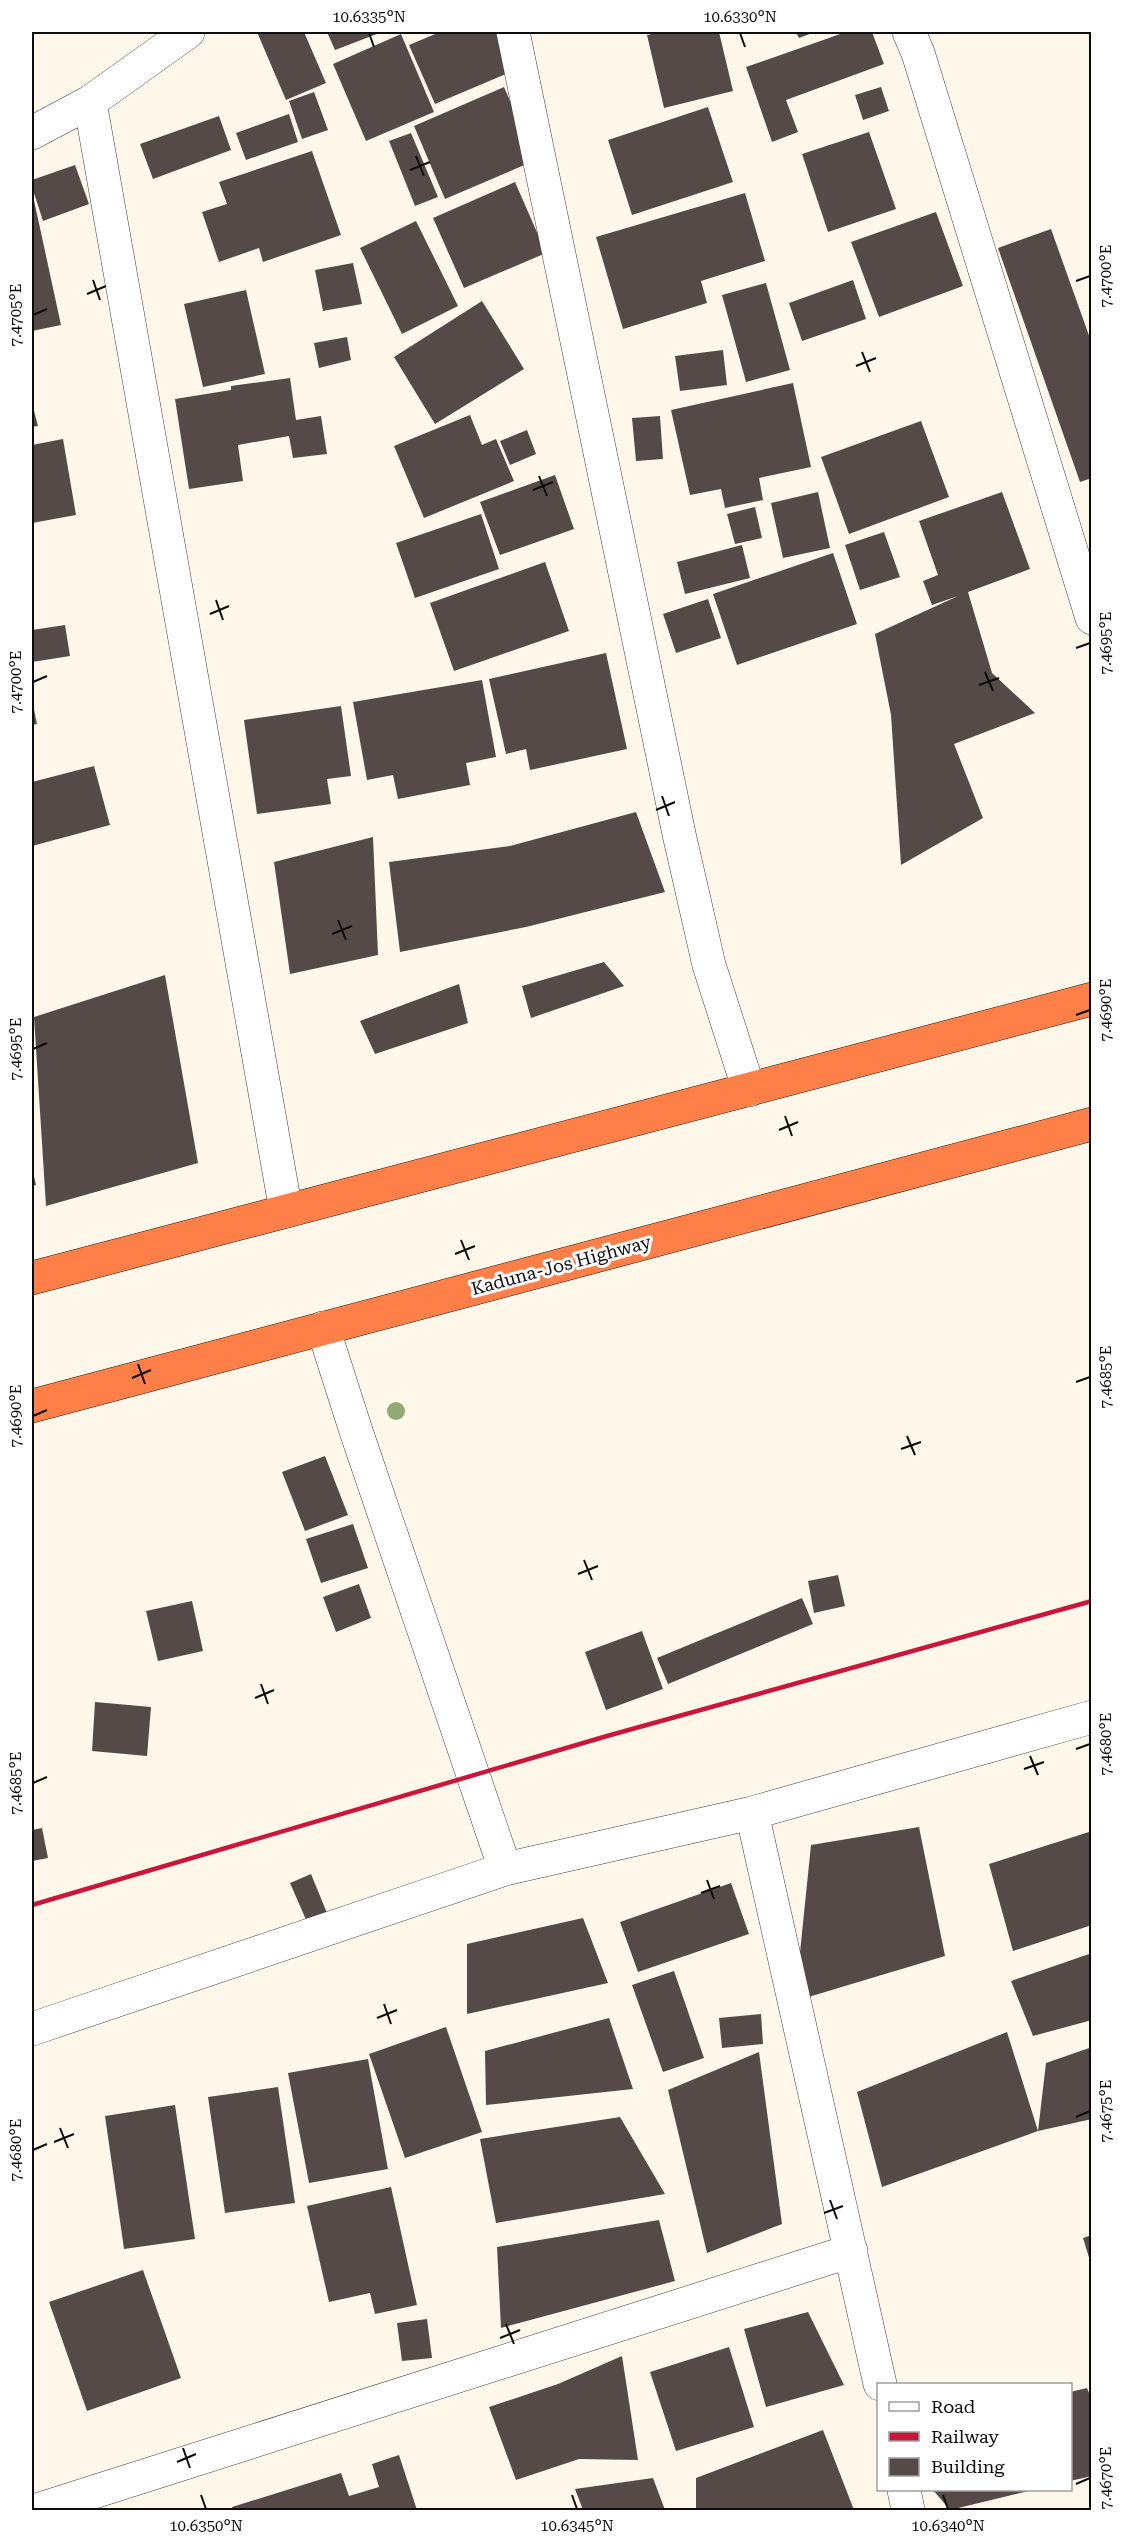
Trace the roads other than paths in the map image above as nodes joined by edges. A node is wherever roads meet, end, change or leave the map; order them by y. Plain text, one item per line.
1 (188, 32) edge
2 (513, 32) edge
3 (909, 32) edge
4 (90, 102) junction
5 (32, 133) edge
6 (1092, 618) edge
7 (1092, 999) edge
8 (749, 1090) junction
9 (1092, 1124) edge
10 (286, 1211) junction
11 (32, 1278) edge
12 (323, 1328) junction
13 (32, 1406) edge
14 (1092, 1717) edge
15 (752, 1813) junction
16 (505, 1869) junction
17 (32, 2029) edge
18 (851, 2251) junction
19 (880, 2383) edge
20 (904, 2491) edge
21 (37, 2511) edge
22 (908, 2511) edge

1 - 4 street
2 - 8 street
3 - 6 street
4 - 5 street
4 - 10 street
7 - 8 highway
8 - 10 highway
9 - 12 highway, Kaduna-Jos Highway
10 - 11 highway
12 - 13 highway, Kaduna-Jos Highway
12 - 16 street
14 - 15 street
15 - 16 street
15 - 18 street
16 - 17 street
18 - 19 street
18 - 21 street
20 - 22 street

